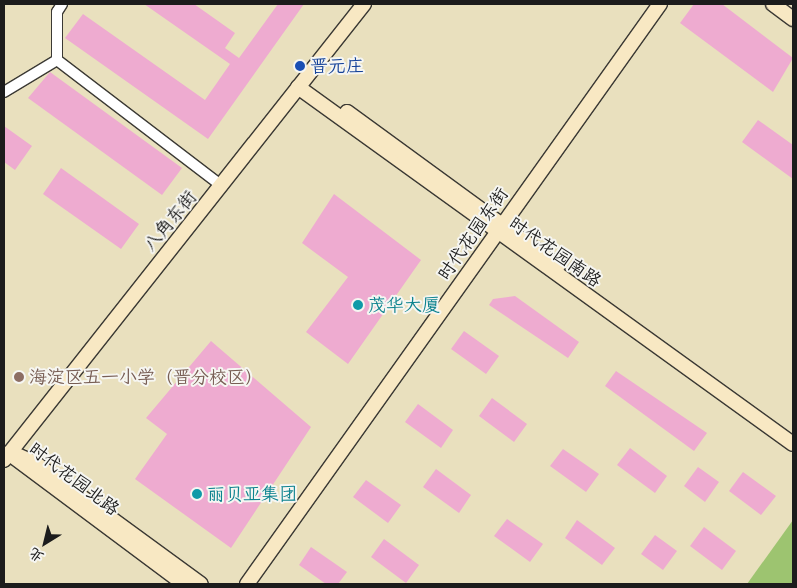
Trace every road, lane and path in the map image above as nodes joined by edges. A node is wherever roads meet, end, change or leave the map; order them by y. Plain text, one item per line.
1 (62, 4) edge
2 (364, 4) edge
3 (660, 4) edge
4 (772, 4) edge
5 (793, 19) edge
6 (56, 60) junction
7 (301, 84) junction
8 (4, 92) edge
9 (222, 186) junction
10 (500, 229) junction
11 (793, 437) edge
12 (793, 444) edge
13 (7, 456) edge
14 (184, 584) edge
15 (201, 584) edge
16 (247, 584) edge

1 - 6 street
2 - 7 street, 八角东街
3 - 10 street, 时代花园东街
4 - 5 street
6 - 8 street
6 - 9 street
7 - 9 street, 八角东街
7 - 10 street, 时代花园南路
9 - 13 street, 八角东街
10 - 11 street, 时代花园南路
10 - 12 street, 时代花园南路
10 - 16 street, 时代花园东街
13 - 14 street, 时代花园北路
13 - 15 street, 时代花园北路

